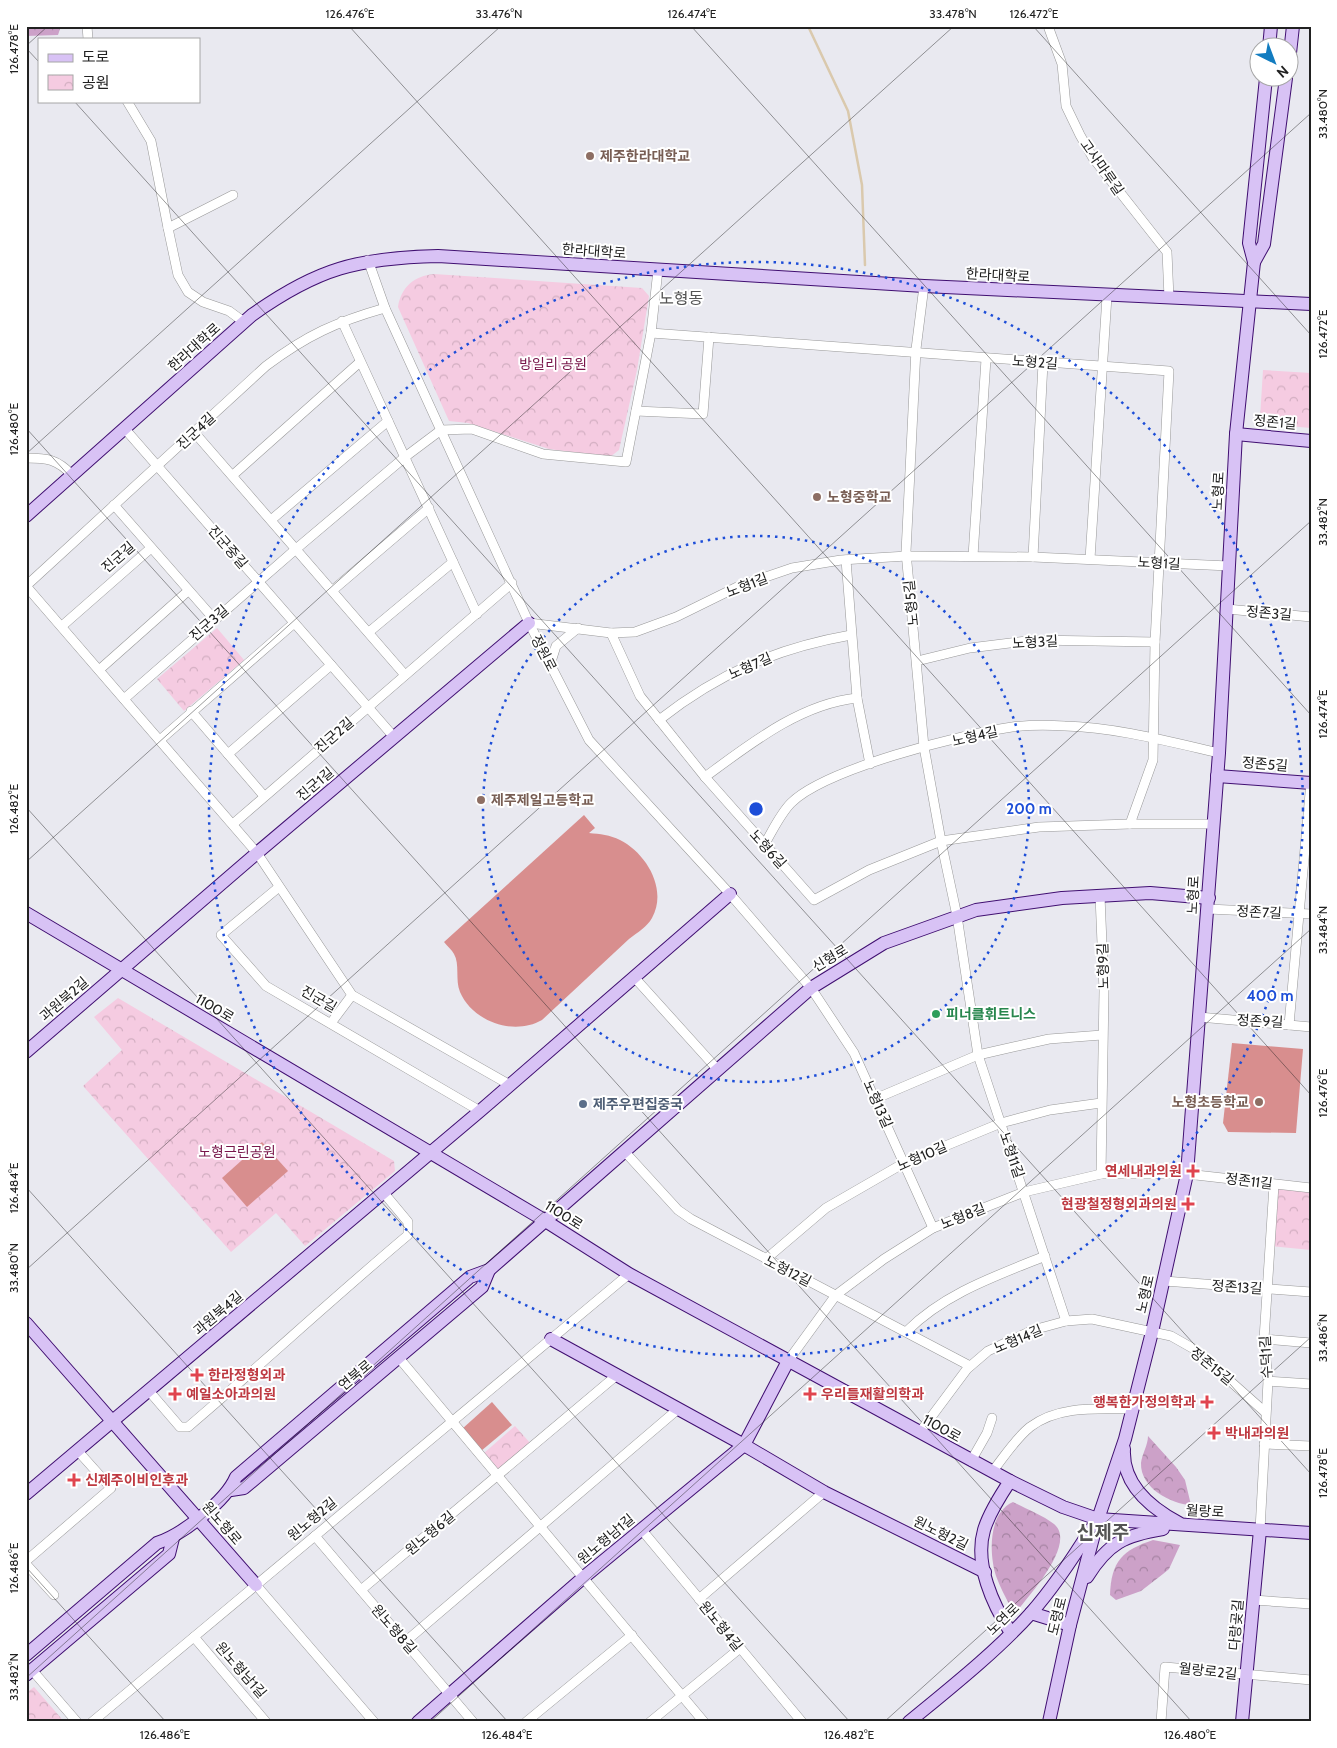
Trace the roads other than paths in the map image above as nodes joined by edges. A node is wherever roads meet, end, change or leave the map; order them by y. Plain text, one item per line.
1 (1048, 26) edge
2 (1265, 88) edge
3 (1285, 88) edge
4 (127, 102) edge
5 (233, 195) dead end
6 (168, 228) junction
7 (368, 260) junction
8 (1254, 262) junction
9 (658, 270) junction
10 (924, 286) junction
11 (1107, 296) junction
12 (1169, 298) junction
13 (1249, 301) junction
14 (1311, 304) edge
15 (385, 308) junction
16 (342, 321) junction
17 (244, 322) junction
18 (651, 333) junction
19 (709, 337) junction
20 (916, 354) junction
21 (986, 359) junction
22 (360, 362) junction
23 (1043, 363) junction
24 (1103, 367) junction
25 (636, 411) junction
26 (388, 421) junction
27 (125, 429) junction
28 (441, 430) junction
29 (194, 432) junction
30 (1236, 434) junction
31 (1311, 441) edge
32 (405, 457) junction
33 (26, 458) edge
34 (158, 466) junction
35 (72, 475) junction
36 (234, 475) junction
37 (114, 505) junction
38 (429, 508) junction
39 (26, 516) edge
40 (271, 520) junction
41 (151, 548) junction
42 (296, 549) junction
43 (907, 556) junction
44 (973, 556) junction
45 (1032, 556) junction
46 (1090, 559) junction
47 (846, 560) junction
48 (453, 562) junction
49 (1159, 563) junction
50 (1229, 566) junction
51 (258, 582) junction
52 (512, 583) junction
53 (26, 586) edge
54 (333, 590) junction
55 (188, 591) junction
56 (1227, 609) junction
57 (477, 614) junction
58 (1311, 617) edge
59 (214, 620) junction
60 (529, 623) junction
61 (293, 624) junction
62 (62, 626) junction
63 (578, 628) junction
64 (369, 632) junction
65 (611, 633) junction
66 (851, 635) junction
67 (1155, 642) junction
68 (917, 661) junction
69 (331, 665) junction
70 (550, 665) junction
71 (99, 670) junction
72 (405, 675) junction
73 (857, 698) junction
74 (124, 699) junction
75 (368, 706) junction
76 (191, 712) junction
77 (659, 720) junction
78 (394, 737) junction
79 (1153, 738) junction
80 (160, 740) junction
81 (924, 747) junction
82 (1219, 753) junction
83 (228, 754) junction
84 (870, 764) junction
85 (1217, 776) junction
86 (705, 777) junction
87 (1311, 783) edge
88 (264, 796) junction
89 (232, 824) junction
90 (1130, 824) junction
91 (1213, 824) junction
92 (941, 841) junction
93 (764, 845) junction
94 (257, 853) junction
95 (279, 887) junction
96 (730, 894) junction
97 (1100, 896) junction
98 (1208, 904) junction
99 (26, 913) edge
100 (1299, 914) junction
101 (1311, 914) edge
102 (957, 916) junction
103 (121, 969) junction
104 (634, 978) junction
105 (810, 988) junction
106 (352, 995) junction
107 (1199, 1017) junction
108 (331, 1023) junction
109 (1288, 1025) junction
110 (1311, 1027) edge
111 (1102, 1035) junction
112 (26, 1052) edge
113 (978, 1055) junction
114 (718, 1070) junction
115 (510, 1085) junction
116 (877, 1098) junction
117 (1101, 1102) junction
118 (480, 1111) junction
119 (1001, 1123) junction
120 (624, 1152) junction
121 (429, 1154) junction
122 (904, 1162) junction
123 (1101, 1174) junction
124 (1187, 1174) junction
125 (1274, 1184) junction
126 (1311, 1188) edge
127 (383, 1192) junction
128 (1024, 1192) junction
129 (544, 1220) junction
130 (933, 1228) junction
131 (1045, 1256) junction
132 (766, 1259) junction
133 (489, 1270) junction
134 (629, 1274) junction
135 (1164, 1281) junction
136 (1267, 1289) junction
137 (1311, 1292) edge
138 (836, 1295) junction
139 (1066, 1321) junction
140 (26, 1323) edge
141 (907, 1331) junction
142 (1152, 1332) junction
143 (551, 1339) junction
144 (1264, 1339) junction
145 (1311, 1343) edge
146 (399, 1358) junction
147 (788, 1361) junction
148 (970, 1366) junction
149 (617, 1375) junction
150 (1268, 1381) junction
151 (1311, 1384) edge
152 (149, 1391) junction
153 (1132, 1409) junction
154 (677, 1410) junction
155 (1265, 1412) junction
156 (992, 1418) dead end
157 (111, 1420) junction
158 (452, 1422) junction
159 (920, 1432) junction
160 (1125, 1439) junction
161 (1264, 1444) junction
162 (744, 1445) junction
163 (1311, 1446) edge
164 (78, 1450) junction
165 (972, 1461) junction
166 (992, 1472) junction
167 (498, 1475) junction
168 (1010, 1481) junction
169 (231, 1490) junction
170 (824, 1492) junction
171 (26, 1494) edge
172 (198, 1518) junction
173 (1098, 1519) junction
174 (542, 1526) junction
175 (1183, 1526) junction
176 (641, 1530) junction
177 (1260, 1530) junction
178 (1311, 1533) edge
179 (315, 1536) junction
180 (174, 1538) junction
181 (26, 1562) edge
182 (985, 1572) junction
183 (584, 1577) junction
184 (256, 1585) junction
185 (1079, 1589) junction
186 (361, 1590) junction
187 (54, 1595) dead end
188 (699, 1599) junction
189 (1254, 1600) junction
190 (1311, 1604) edge
191 (1031, 1613) junction
192 (1070, 1624) junction
193 (1011, 1633) junction
194 (632, 1635) junction
195 (194, 1637) junction
196 (405, 1642) junction
197 (740, 1649) junction
198 (26, 1655) edge
199 (29, 1673) edge
200 (1246, 1675) junction
201 (1311, 1680) edge
202 (449, 1694) junction
203 (682, 1696) junction
204 (917, 1719) edge
205 (77, 1722) edge
206 (92, 1722) edge
207 (266, 1722) edge
208 (374, 1722) edge
209 (418, 1722) edge
210 (473, 1722) edge
211 (526, 1722) edge
212 (650, 1722) edge
213 (704, 1722) edge
214 (802, 1722) edge
215 (1049, 1722) edge
216 (1161, 1722) edge
217 (1242, 1722) edge

1 - 12 street, 고사마루길
2 - 8 main road, 노형로
3 - 8 main road, 노형로
4 - 6 street
5 - 6 street
6 - 17 street
7 - 9 main road, 한라대학로
7 - 15 street, 정원로
7 - 17 main road, 한라대학로
8 - 13 main road, 노형로
9 - 10 main road, 한라대학로
9 - 18 street
10 - 11 main road, 한라대학로
10 - 20 street, 노형5길
11 - 12 main road, 한라대학로
11 - 24 street
12 - 13 main road, 한라대학로
13 - 14 main road, 한라대학로
13 - 30 main road, 노형로
15 - 16 street, 진군4길
15 - 28 street, 정원로
16 - 22 street
16 - 29 street, 진군4길
17 - 27 main road, 한라대학로
18 - 19 street, 노형2길
18 - 25 street
19 - 20 street, 노형2길
19 - 25 street
20 - 21 street, 노형2길
20 - 43 street, 노형5길
21 - 23 street, 노형2길
21 - 44 street
22 - 26 street
22 - 36 street
23 - 24 street, 노형2길
23 - 45 street
24 - 46 street
24 - 49 street, 노형2길
25 - 28 street
26 - 32 street
26 - 40 street
27 - 34 street, 진군중길
27 - 35 main road, 한라대학로
28 - 32 street, 진군3길
28 - 52 street, 정원로
29 - 34 street, 진군4길
29 - 36 street
30 - 31 main road, 정존1길
30 - 50 main road, 노형로
32 - 38 street
32 - 42 street, 진군3길
33 - 35 street
34 - 37 street, 진군4길
34 - 51 street, 진군중길
35 - 39 main road, 한라대학로
36 - 40 street
37 - 41 street, 진군길
37 - 53 street, 진군4길
38 - 48 street
38 - 54 street
40 - 42 street
41 - 55 street
41 - 62 street, 진군길
42 - 51 street, 진군3길
42 - 54 street
43 - 44 street, 노형1길
43 - 47 street, 노형1길
43 - 68 street, 노형5길
44 - 45 street, 노형1길
45 - 46 street, 노형1길
46 - 49 street, 노형1길
47 - 65 street, 노형1길
47 - 66 street
48 - 57 street
48 - 64 street
49 - 50 street, 노형1길
49 - 67 street
50 - 56 main road, 노형로
51 - 59 street, 진군3길
51 - 61 street, 진군중길
52 - 57 street, 진군2길
52 - 60 street, 정원로
53 - 62 street, 진군길
54 - 64 street
55 - 59 street
55 - 71 street
56 - 58 street, 정존3길
56 - 82 main road, 노형로
57 - 72 street, 진군2길
59 - 74 street, 진군3길
60 - 63 street, 노형1길
60 - 70 street, 정원로
60 - 78 main road, 진군1길
61 - 69 street, 진군중길
61 - 76 street
62 - 71 street, 진군길
63 - 65 street, 노형1길
63 - 70 street
64 - 72 street
65 - 77 street, 노형6길
66 - 73 street
66 - 77 street, 노형7길
67 - 68 street, 노형3길
67 - 79 street
68 - 81 street, 노형5길
69 - 75 street, 진군중길
69 - 83 street
70 - 96 street, 정원로
71 - 74 street, 진군길
72 - 75 street, 진군2길
73 - 84 street
73 - 86 street
74 - 80 street, 진군길
75 - 78 street, 진군중길
75 - 88 street, 진군2길
76 - 80 street
76 - 83 street
77 - 86 street, 노형6길
78 - 94 main road, 진군1길
79 - 81 street, 노형4길
79 - 82 street, 노형4길
79 - 90 street
80 - 89 street, 진군길
81 - 84 street, 노형4길
81 - 92 street, 노형5길
82 - 85 main road, 노형로
83 - 88 street
84 - 93 street, 노형4길
85 - 87 main road, 정존5길
85 - 91 main road, 노형로
86 - 93 street, 노형6길
87 - 100 street, 정존9길
88 - 89 street, 진군2길
89 - 94 street, 진군길
90 - 91 street
90 - 92 street
91 - 98 main road, 노형로
92 - 93 street, 노형6길
92 - 102 street, 노형5길
94 - 95 street, 진군길
94 - 103 main road, 진군1길
95 - 106 street, 진군길
95 - 108 street, 진군길
96 - 104 main road
96 - 105 street, 정원로
97 - 98 main road, 신형로
97 - 102 main road, 신형로
97 - 111 street, 노형9길
98 - 100 street, 정존7길
98 - 107 main road, 노형로
99 - 103 main road, 1100로
100 - 101 street, 정존7길
100 - 109 street, 정존9길
102 - 105 main road, 신형로
102 - 113 street, 노형11길
103 - 112 main road, 과원북2길
103 - 121 main road, 1100로
104 - 114 street
104 - 115 main road
105 - 114 main road, 신형로
105 - 116 street, 노형13길
106 - 108 street
106 - 115 street, 진군길
107 - 109 street, 정존9길
107 - 124 main road, 노형로
108 - 118 street, 진군길
109 - 110 street
111 - 113 street
111 - 117 street, 노형9길
113 - 116 street
113 - 119 street, 노형11길
114 - 120 main road, 신형로
115 - 118 main road
116 - 122 street, 노형13길
117 - 119 street, 노형10길
117 - 123 street, 노형9길
118 - 121 main road
119 - 122 street, 노형10길
119 - 128 street, 노형11길
120 - 129 main road, 신형로
120 - 132 street, 노형12길
121 - 127 main road, 과원북4길
121 - 129 main road, 1100로
122 - 130 street, 노형13길
122 - 132 street, 노형10길
123 - 124 street, 노형8길
123 - 128 street, 노형8길
124 - 125 street, 정존11길
124 - 135 main road, 노형로
125 - 126 street, 정존11길
125 - 136 street, 수덕1길
127 - 152 main road, 과원북4길
127 - 152 street
128 - 130 street, 노형8길
128 - 131 street, 노형11길
129 - 133 main road, 연북로
129 - 134 main road, 1100로
130 - 138 street, 노형8길
131 - 139 street, 노형11길
131 - 141 street
132 - 138 street, 노형12길
133 - 146 main road, 연북로
133 - 169 main road, 연북로
134 - 143 street, 원노형2길
134 - 147 main road, 1100로
135 - 136 street, 정존13길
135 - 142 main road, 노형로
136 - 137 street, 정존13길
136 - 144 street, 수덕1길
138 - 141 street, 노형12길
138 - 147 street, 노형8길
139 - 142 street, 노형14길
139 - 148 street, 노형14길
140 - 157 main road, 원노형로
141 - 148 street, 노형12길
142 - 153 main road, 노형로
142 - 155 street, 정존15길
143 - 149 main road, 원노형2길
143 - 158 street, 원노형2길
144 - 145 street
144 - 150 street, 수덕1길
146 - 158 street
146 - 169 main road, 연북로
147 - 159 main road, 1100로
147 - 162 main road, 원노형남1길
148 - 159 street, 노형14길
149 - 154 main road, 원노형2길
149 - 167 street
150 - 151 street
150 - 155 street, 수덕1길
152 - 157 main road, 과원북4길
153 - 160 main road, 노형로
153 - 166 street
154 - 162 main road, 원노형2길
154 - 174 street
155 - 161 street, 수덕1길
156 - 165 street
157 - 164 main road, 과원북4길
157 - 172 main road, 원노형로
158 - 167 street
158 - 179 street, 원노형2길
159 - 165 main road, 1100로
160 - 173 main road, 노형로
160 - 175 main road
161 - 163 street
161 - 177 street, 수덕1길
162 - 170 main road, 원노형2길
162 - 176 main road, 원노형남1길
164 - 171 main road, 과원북4길
164 - 181 street
165 - 166 main road, 1100로
166 - 168 main road, 1100로
167 - 174 street
167 - 186 street, 원노형6길
168 - 173 main road, 1100로
168 - 182 main road
169 - 172 main road, 연북로
170 - 182 main road, 원노형2길
170 - 188 street
172 - 180 main road, 연북로
172 - 184 main road, 원노형로
173 - 175 main road, 월랑로
173 - 185 main road, 도령로
173 - 191 main road, 노연로
174 - 183 street
174 - 196 street
175 - 177 main road, 월랑로
175 - 185 main road
176 - 183 main road, 원노형남1길
176 - 188 street, 원노형4길
177 - 178 main road, 월랑로
177 - 189 main road, 다랑곶길
179 - 184 street, 원노형2길
179 - 186 street, 원노형8길
180 - 198 main road, 연북로
180 - 199 main road, 연북로
181 - 187 street
182 - 193 main road
183 - 194 street
183 - 202 main road, 원노형남1길
184 - 195 street, 원노형2길
184 - 208 street, 원노형로
185 - 192 main road, 도령로
186 - 196 street, 원노형8길
188 - 197 street, 원노형4길
189 - 190 street
189 - 200 main road, 다랑곶길
191 - 192 main road
191 - 193 main road, 노연로
192 - 215 main road, 도령로
193 - 204 main road, 노연로
194 - 203 street
194 - 211 street
195 - 206 street, 원노형2길
195 - 207 street, 원노형남1길
196 - 202 street, 원노형8길
197 - 203 street
197 - 214 street, 원노형4길
199 - 205 street
200 - 201 street
200 - 216 street, 월랑로2길
200 - 217 main road, 다랑곶길
202 - 209 main road, 원노형남1길
202 - 210 street, 원노형8길
203 - 212 street
203 - 213 street

